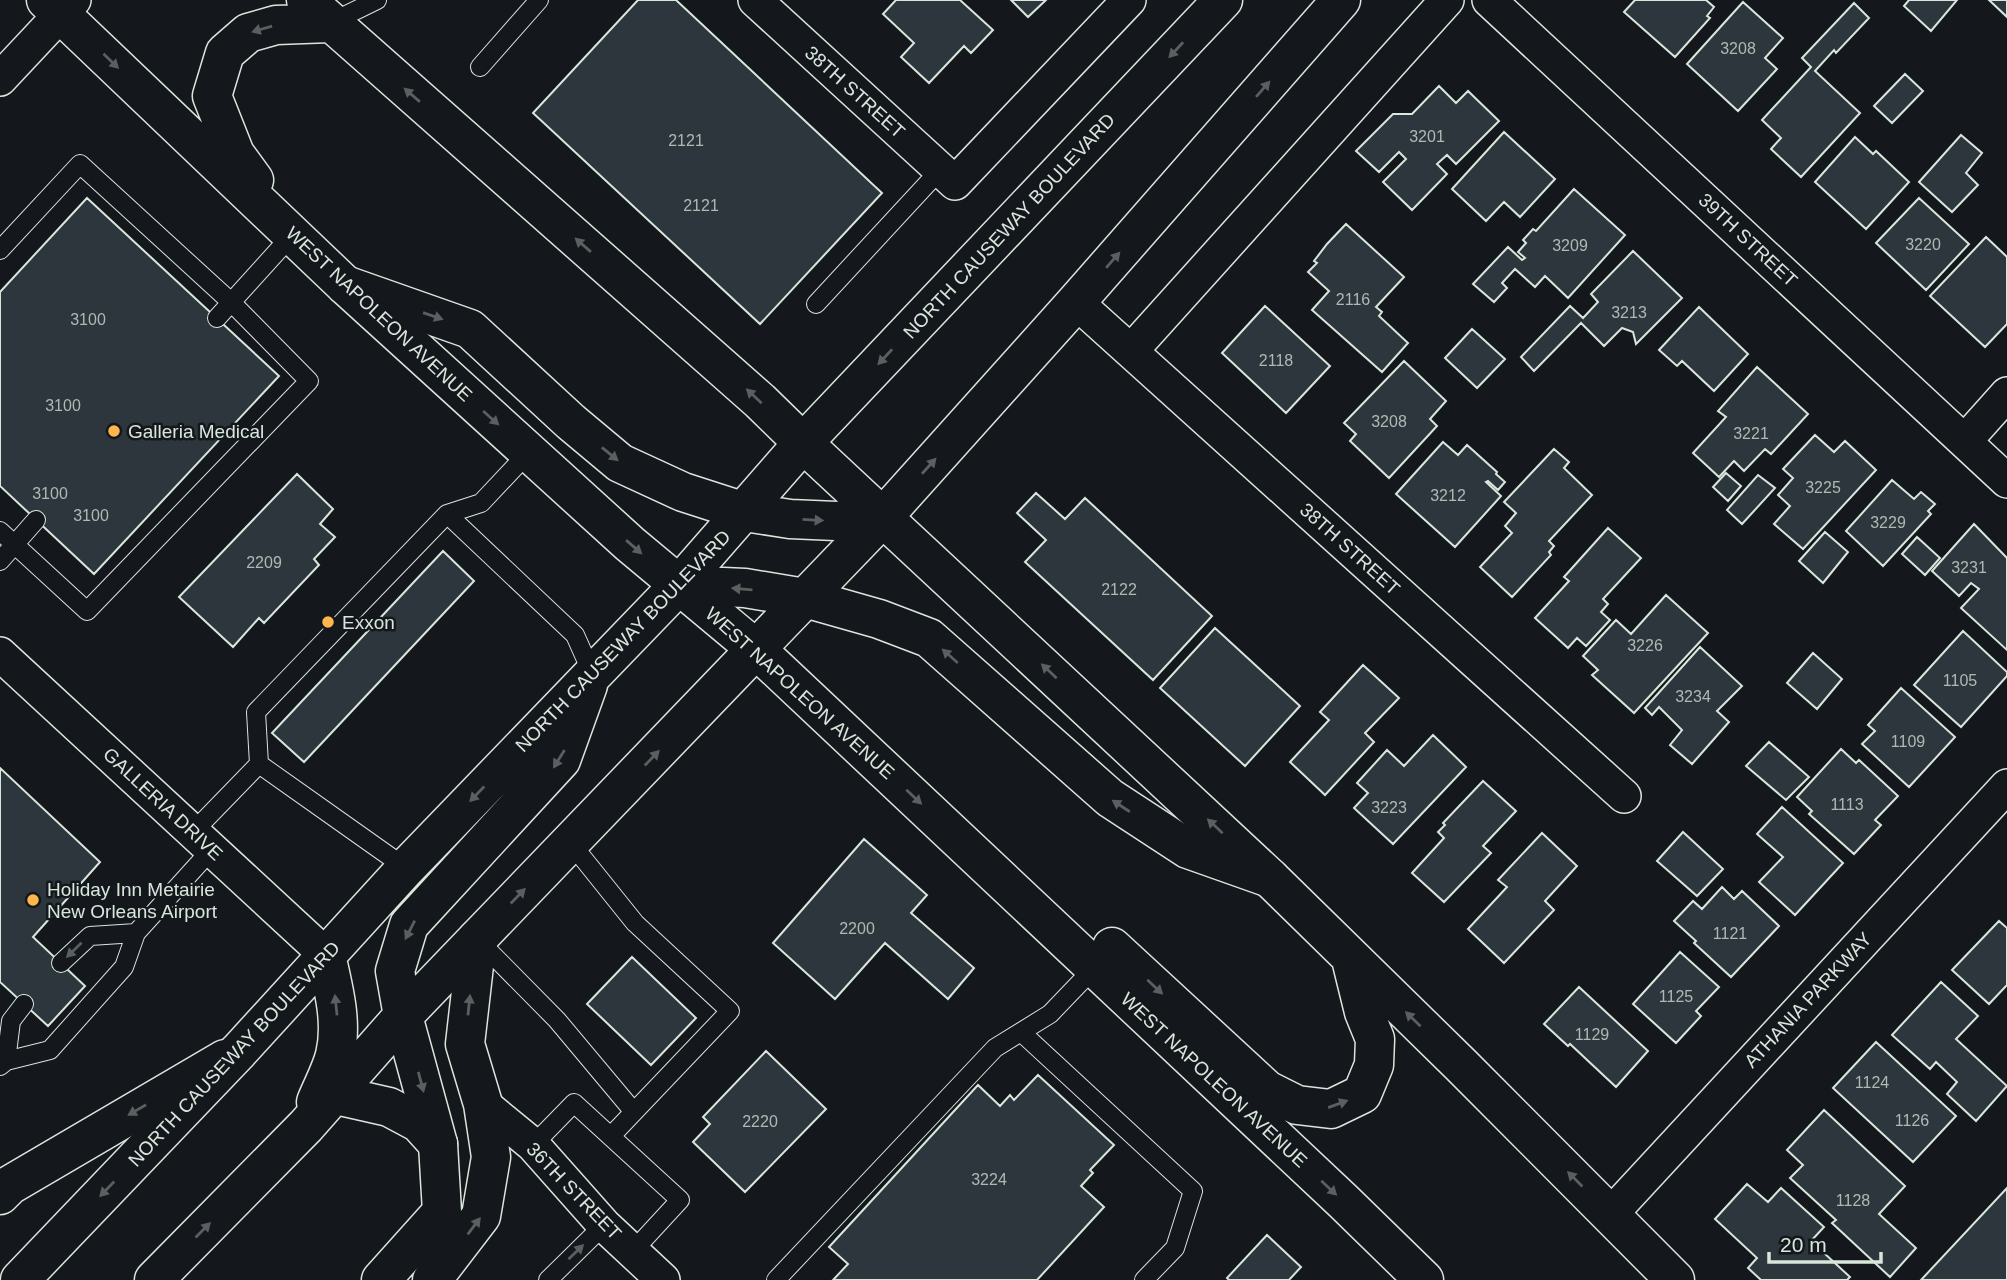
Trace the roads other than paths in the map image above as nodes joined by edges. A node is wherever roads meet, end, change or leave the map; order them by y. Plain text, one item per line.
1 (377, 0) edge
2 (539, 0) edge
3 (755, 0) edge
4 (1129, 0) edge
5 (1223, 0) edge
6 (1341, 0) edge
7 (1447, 0) edge
8 (1489, 0) edge
9 (60, 5) edge
10 (318, 11) edge
11 (480, 67) dead end
12 (0, 79) edge
13 (948, 176) junction
14 (292, 234) junction
15 (0, 250) edge
16 (345, 285) junction
17 (1076, 302) junction
18 (232, 303) junction
19 (816, 304) dead end
20 (217, 318) dead end
21 (1131, 351) junction
22 (2007, 394) edge
23 (1965, 441) junction
24 (803, 443) junction
25 (529, 452) junction
26 (2007, 481) edge
27 (745, 512) junction
28 (447, 514) junction
29 (883, 517) junction
30 (36, 520) dead end
31 (0, 531) edge
32 (15, 545) junction
33 (0, 561) edge
34 (679, 585) junction
35 (805, 598) junction
36 (757, 650) junction
37 (0, 653) edge
38 (592, 673) junction
39 (259, 764) junction
40 (2007, 786) edge
41 (1624, 796) dead end
42 (203, 841) junction
43 (570, 842) junction
44 (406, 868) junction
45 (1270, 878) junction
46 (136, 933) junction
47 (477, 939) junction
48 (326, 955) junction
49 (1104, 958) junction
50 (1351, 959) junction
51 (61, 963) dead end
52 (24, 1004) dead end
53 (403, 1016) junction
54 (1021, 1032) junction
55 (239, 1051) junction
56 (3, 1064) edge
57 (336, 1095) junction
58 (483, 1104) junction
59 (634, 1112) junction
60 (306, 1126) junction
61 (611, 1136) junction
62 (438, 1144) junction
63 (533, 1145) junction
64 (0, 1195) edge
65 (1610, 1215) junction
66 (604, 1225) junction
67 (648, 1270) edge
68 (20, 1280) edge
69 (154, 1280) edge
70 (381, 1280) edge
71 (432, 1280) edge
72 (548, 1280) edge
73 (776, 1280) edge
74 (1144, 1280) edge
75 (1424, 1280) edge
76 (1675, 1280) edge

1 - 10 lane
2 - 11 lane
3 - 13 street, 38TH STREET
4 - 13 street
5 -> 24 main road, NORTH CAUSEWAY BOULEVARD
17 -> 6 main road
7 - 21 street
8 - 23 street, 39TH STREET
9 - 12 street
9 -> 14 main road, WEST NAPOLEON AVENUE
10 -> 14 main road
24 -> 10 main road
13 - 19 lane
14 - 16 main road, WEST NAPOLEON AVENUE
14 - 18 lane
15 - 18 lane
16 -> 25 main road, WEST NAPOLEON AVENUE
16 -> 27 main road
17 - 21 street, 38TH STREET
29 -> 17 main road
18 - 20 lane
18 - 32 lane
21 - 41 street, 38TH STREET
22 - 23 street
23 - 26 street, 39TH STREET
24 - 27 main road, NORTH CAUSEWAY BOULEVARD
24 - 29 main road
25 - 28 lane
25 -> 34 main road, WEST NAPOLEON AVENUE
27 -> 29 main road
27 - 34 main road, NORTH CAUSEWAY BOULEVARD
28 - 38 lane
28 - 39 lane
29 - 35 main road
45 -> 29 main road
30 - 32 lane
31 - 32 lane
32 - 33 lane
35 -> 34 main road
34 - 36 main road, WEST NAPOLEON AVENUE
34 - 38 main road, NORTH CAUSEWAY BOULEVARD
35 - 36 main road
45 -> 35 main road
43 -> 36 main road
36 -> 49 main road, WEST NAPOLEON AVENUE
37 - 42 street, GALLERIA DRIVE
38 -> 44 main road, NORTH CAUSEWAY BOULEVARD
38 -> 53 main road
39 - 42 lane
39 - 44 lane
40 - 65 street, ATHANIA PARKWAY
42 - 46 lane
42 - 48 street, GALLERIA DRIVE
47 -> 43 main road
43 - 59 lane
44 - 48 main road, NORTH CAUSEWAY BOULEVARD
45 - 50 main road
46 -> 51 lane
46 - 56 lane
47 - 53 main road
58 -> 47 main road
47 - 59 lane
48 - 55 main road, NORTH CAUSEWAY BOULEVARD
60 -> 48 main road
49 -> 50 main road
49 - 54 lane
49 -> 75 main road, WEST NAPOLEON AVENUE
65 -> 50 main road
52 - 56 lane
53 - 57 main road
53 -> 62 main road
54 - 73 lane
54 - 74 lane
55 -> 64 main road
55 -> 68 main road, NORTH CAUSEWAY BOULEVARD
57 - 60 main road
57 - 62 main road
58 - 63 street, 36TH STREET
71 -> 58 main road
59 - 61 lane
69 -> 60 main road
61 - 63 lane
61 - 67 lane
62 - 70 main road
63 - 66 street, 36TH STREET
65 - 76 main road
66 - 67 street, 36TH STREET
72 -> 66 lane

